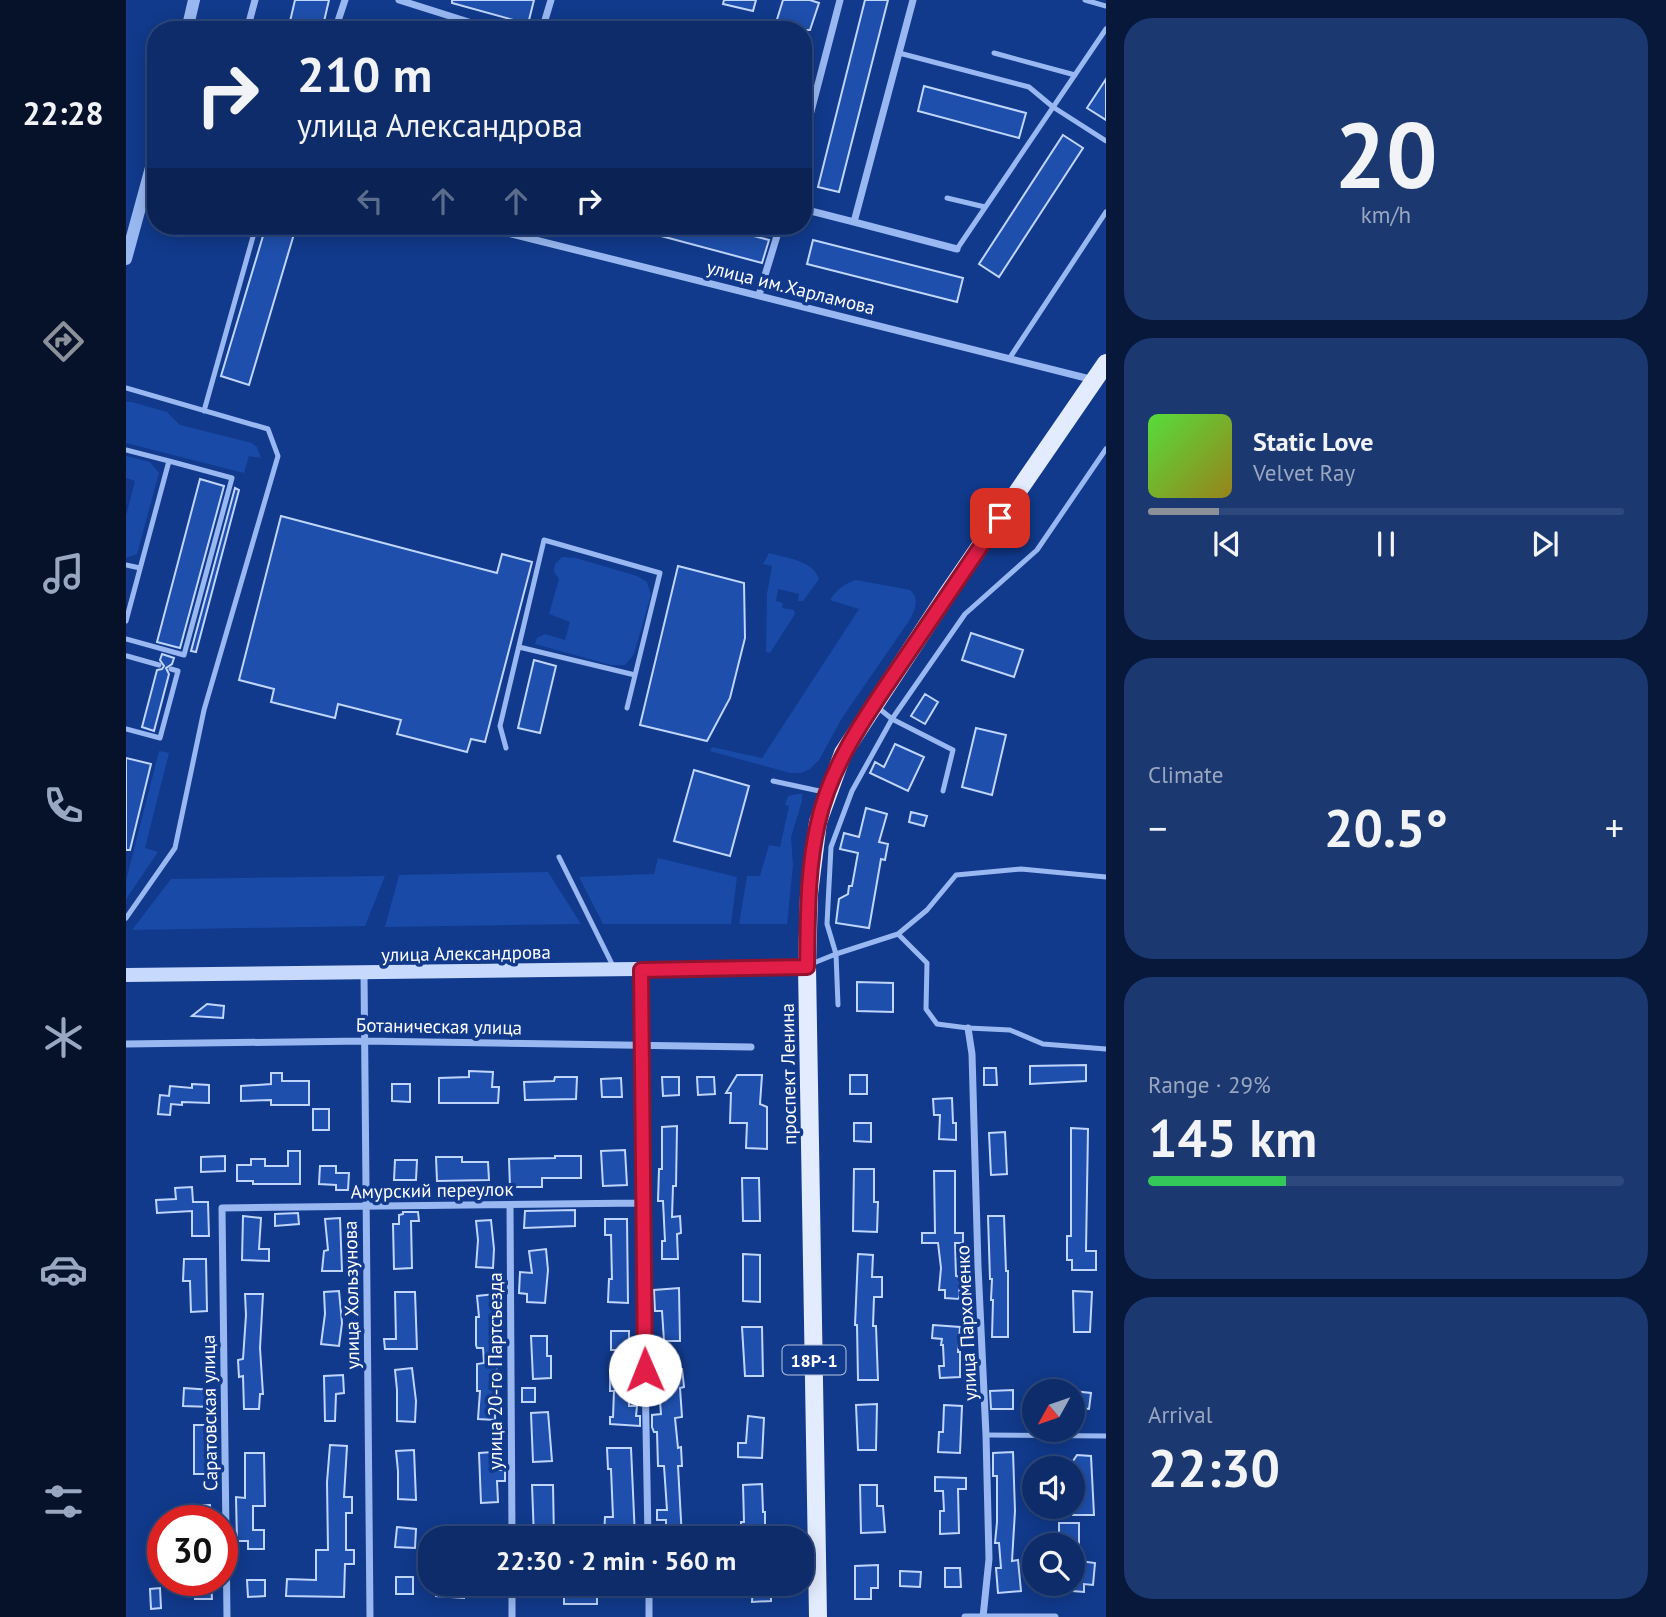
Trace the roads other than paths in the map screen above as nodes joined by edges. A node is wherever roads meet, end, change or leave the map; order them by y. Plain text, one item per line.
1 (194, 0) edge
2 (254, 0) edge
3 (345, 0) edge
4 (399, 0) edge
5 (551, 0) edge
6 (840, 0) edge
7 (913, 0) edge
8 (1084, 0) edge
9 (1106, 6) edge
10 (189, 21) edge
11 (249, 21) edge
12 (338, 21) edge
13 (466, 21) edge
14 (545, 21) edge
15 (1106, 29) edge
16 (899, 53) junction
17 (994, 53) dead end
18 (1075, 75) junction
19 (812, 107) edge
20 (1053, 107) junction
21 (1106, 141) edge
22 (147, 182) edge
23 (947, 198) dead end
24 (985, 208) junction
25 (812, 211) edge
26 (1106, 212) edge
27 (854, 222) junction
28 (253, 235) edge
29 (521, 235) edge
30 (777, 235) edge
31 (957, 249) joint
32 (126, 259) edge
33 (759, 295) junction
34 (1009, 359) junction
35 (1106, 363) edge
36 (1095, 380) junction
37 (126, 388) edge
38 (204, 411) junction
39 (1106, 449) edge
40 (126, 450) edge
41 (169, 461) junction
42 (126, 565) edge
43 (140, 568) junction
44 (126, 621) edge
45 (126, 639) edge
46 (519, 647) junction
47 (126, 657) edge
48 (159, 665) dead end
49 (171, 669) dead end
50 (635, 675) junction
51 (874, 704) junction
52 (627, 708) dead end
53 (892, 719) junction
54 (126, 729) edge
55 (506, 748) dead end
56 (773, 781) dead end
57 (830, 786) junction
58 (852, 791) junction
59 (943, 791) dead end
60 (559, 858) dead end
61 (1106, 877) edge
62 (126, 918) edge
63 (898, 934) junction
64 (836, 954) junction
65 (807, 967) junction
66 (615, 970) junction
67 (641, 970) junction
68 (364, 973) junction
69 (126, 975) edge
70 (838, 1005) dead end
71 (968, 1028) junction
72 (365, 1041) junction
73 (126, 1044) edge
74 (642, 1046) junction
75 (751, 1048) dead end
76 (1106, 1049) edge
77 (642, 1203) junction
78 (510, 1205) junction
79 (366, 1206) junction
80 (222, 1209) joint
81 (986, 1435) junction
82 (1106, 1436) edge
83 (512, 1526) edge
84 (648, 1526) edge
85 (512, 1596) edge
86 (649, 1596) edge
87 (983, 1616) edge
88 (227, 1617) edge
89 (370, 1617) edge
90 (512, 1617) edge
91 (649, 1617) edge
92 (818, 1617) edge
93 (965, 1617) edge
94 (1055, 1617) edge

1 - 10 street
2 - 11 street
3 - 12 street
4 - 13 street
5 - 14 street
6 - 19 street
7 - 16 street
8 - 9 lane
15 - 18 lane
16 - 20 lane
16 - 27 street
17 - 18 lane
18 - 20 lane
20 - 21 lane
20 - 24 lane
22 - 32 street
23 - 24 lane
24 - 31 lane
25 - 27 street
26 - 34 lane
27 - 31 street
28 - 38 lane
29 - 33 street, улица им.Харламова
30 - 33 street
33 - 34 street, улица им.Харламова
34 - 36 street, улица им.Харламова
35 - 36 main road, проспект Ленина / 18Р-1
36 - 51 main road, проспект Ленина / 18Р-1
37 - 38 lane
38 - 62 lane
39 - 53 lane
40 - 41 lane
41 - 43 lane
41 - 45 lane
42 - 43 lane
43 - 44 lane
46 - 50 lane
46 - 50 lane
46 - 55 lane
47 - 48 lane
49 - 54 lane
50 - 52 lane
51 - 53 lane
51 - 57 main road, проспект Ленина / 18Р-1
53 - 58 lane
53 - 59 lane
56 - 57 lane
57 - 58 lane
57 - 65 main road, проспект Ленина / 18Р-1
58 - 64 lane
60 - 66 lane
61 - 63 lane
63 - 64 lane
63 - 71 lane
64 - 65 lane
64 - 70 lane
65 - 67 main road, улица Александрова
65 - 92 main road, проспект Ленина / 18Р-1
66 - 67 main road, улица Александрова
66 - 68 main road, улица Александрова
67 - 74 street
68 - 69 main road, улица Александрова
68 - 72 street, улица Хользунова
71 - 76 lane
71 - 81 street, улица Пархоменко
72 - 73 street, Ботаническая улица
72 - 74 street, Ботаническая улица
72 - 79 street, улица Хользунова
74 - 75 street, Ботаническая улица
74 - 77 street
77 - 78 street, Амурский переулок
77 - 84 street
78 - 79 street, Амурский переулок
78 - 83 street, улица 20-го Партсъезда
79 - 80 street, Амурский переулок
79 - 89 street, улица Хользунова
80 - 88 street, Саратовская улица
81 - 82 lane
81 - 87 street, улица Пархоменко
85 - 90 street
86 - 91 street
87 - 93 street
87 - 94 street

